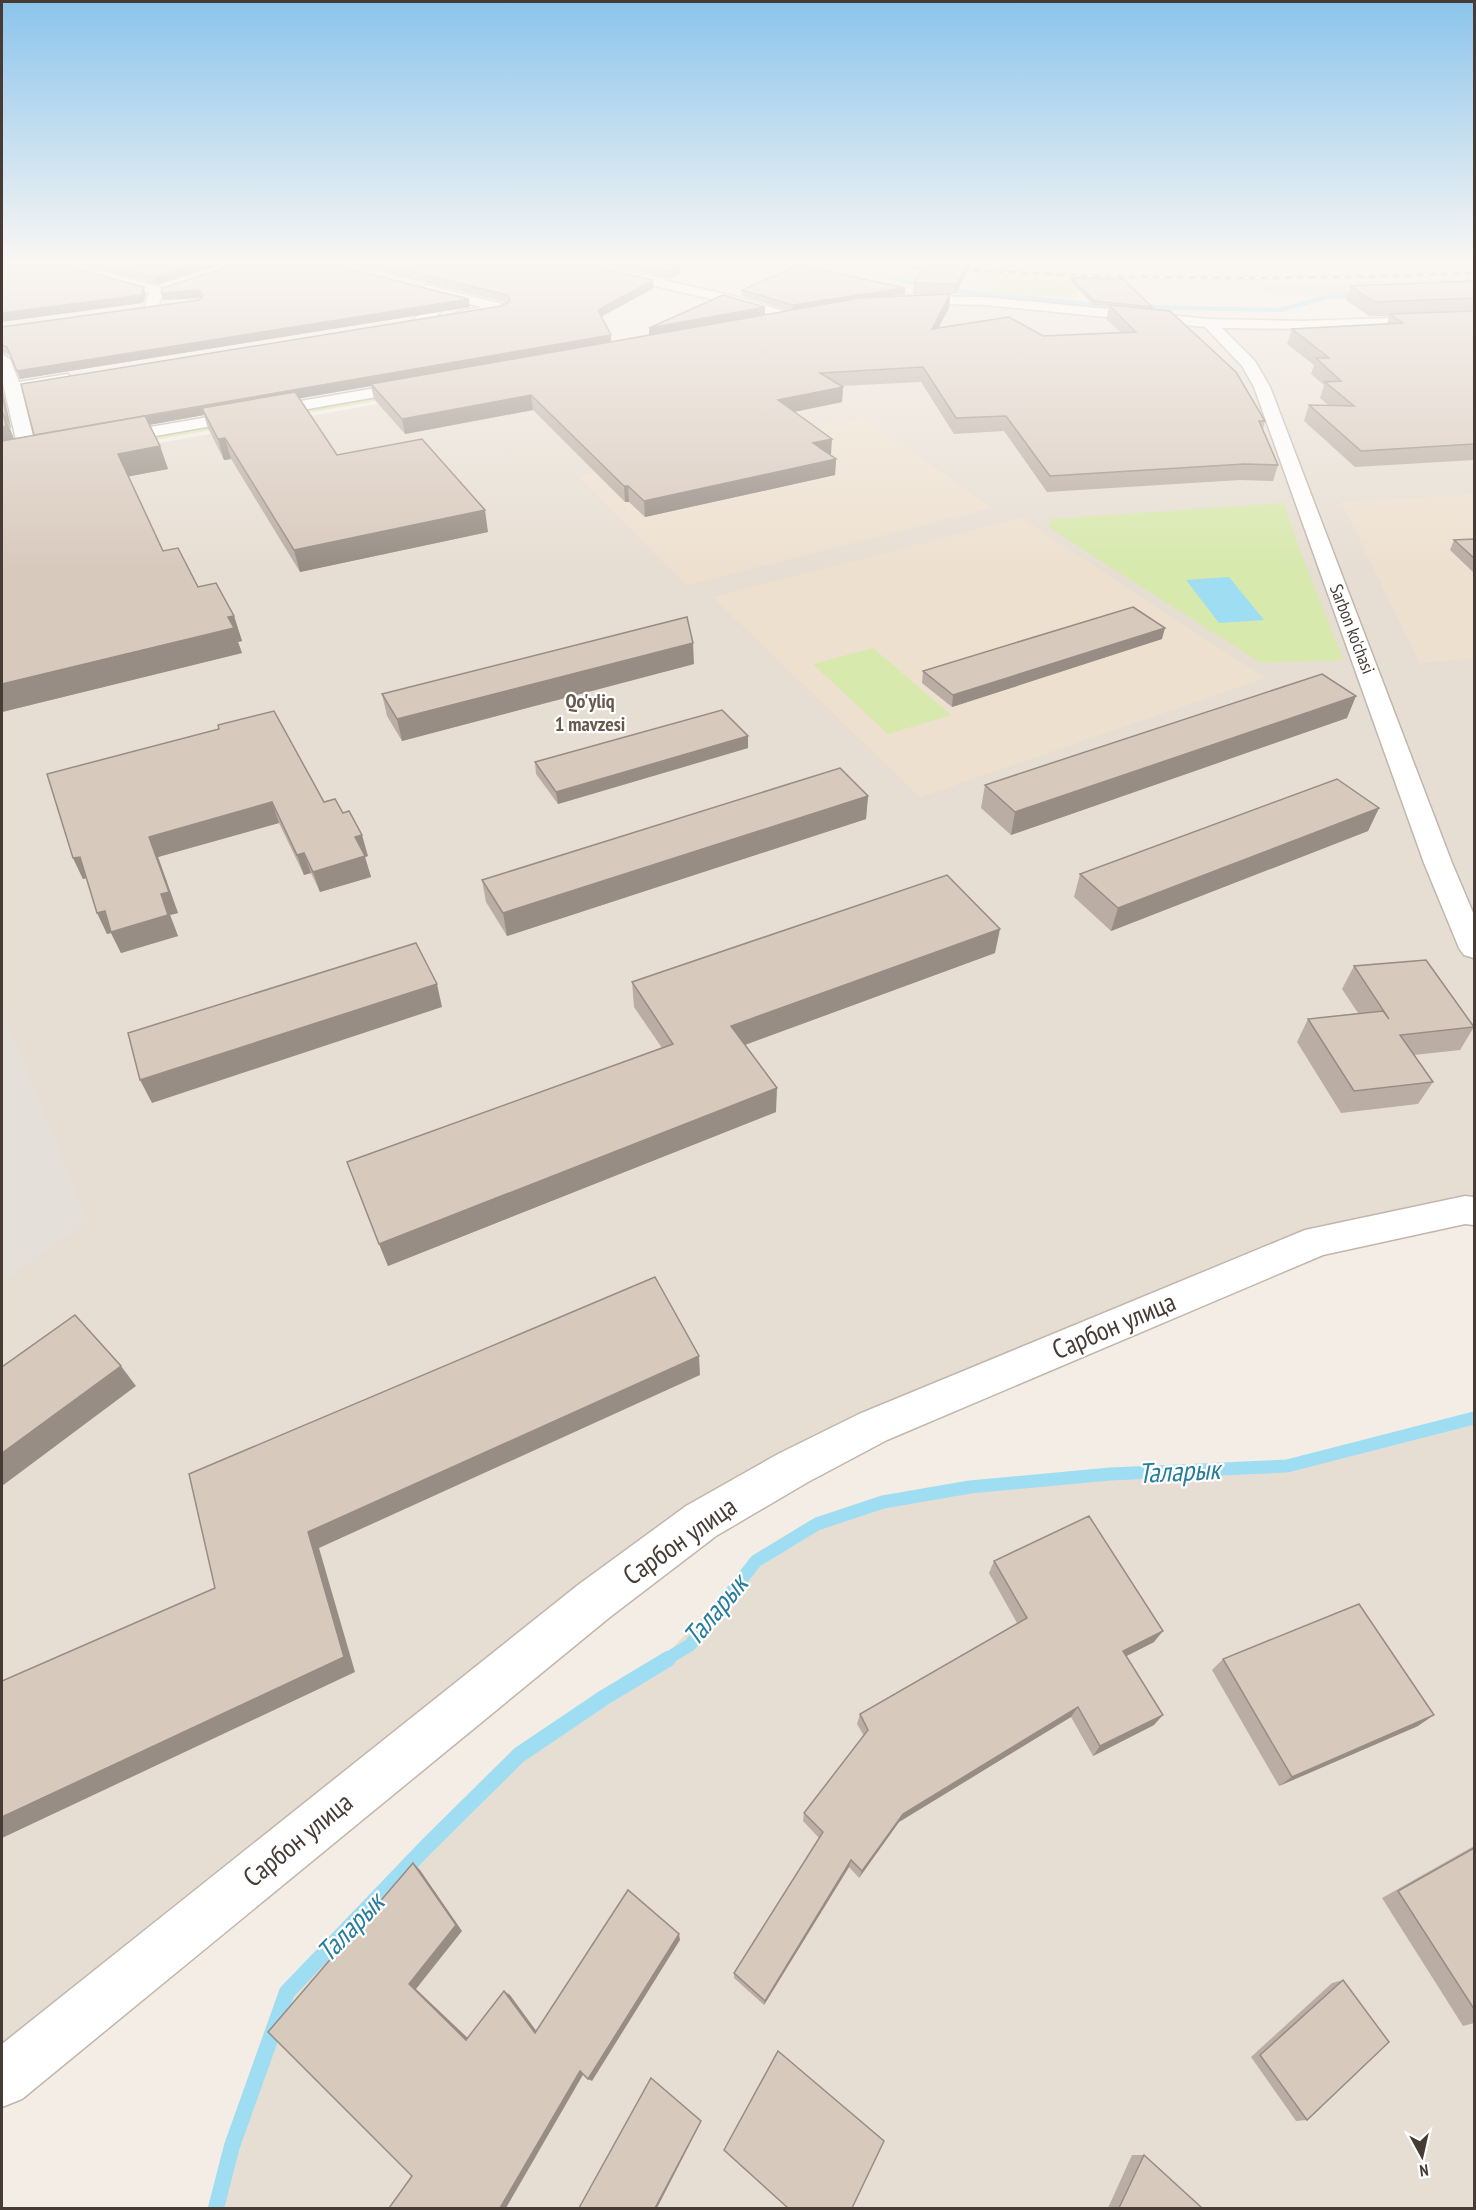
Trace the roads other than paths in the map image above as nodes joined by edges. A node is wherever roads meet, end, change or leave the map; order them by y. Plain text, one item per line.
1 (4, 364) edge
2 (1249, 364) edge
3 (82, 376) edge
4 (13, 388) junction
5 (433, 388) edge
6 (101, 447) edge
7 (10, 456) edge
8 (1474, 948) edge
9 (1474, 1210) edge
10 (2, 2079) edge

1 - 4 street
2 - 8 street, Sarbon ko'chasi
3 - 4 street
4 - 7 street
5 - 6 street
9 - 10 street, Сарбон улица

